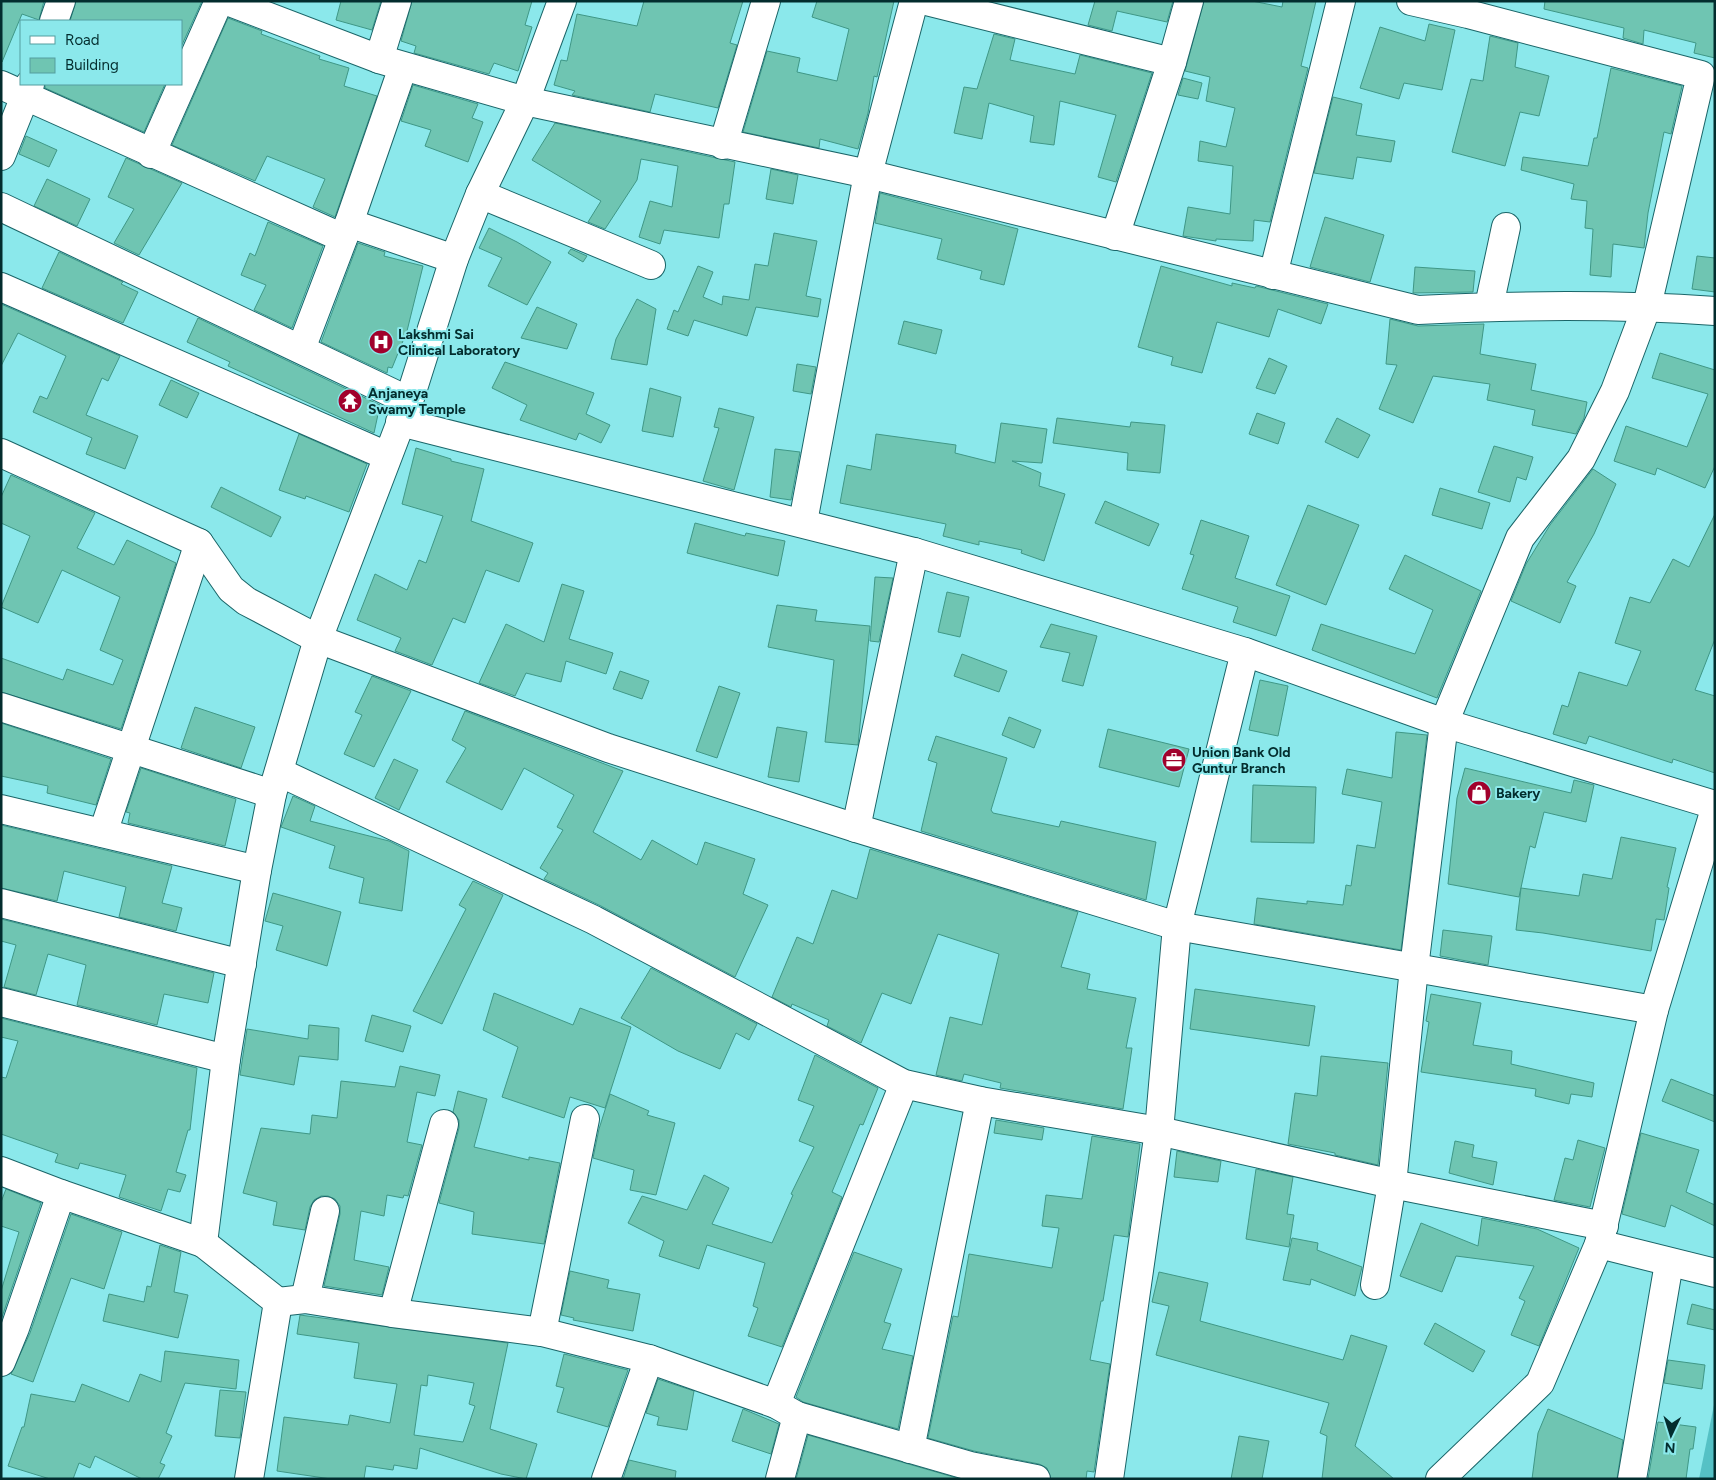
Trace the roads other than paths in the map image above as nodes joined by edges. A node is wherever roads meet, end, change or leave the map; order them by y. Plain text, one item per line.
1 (61, 1) edge
2 (219, 1) edge
3 (227, 1) edge
4 (397, 1) edge
5 (562, 1) edge
6 (766, 1) edge
7 (914, 1) edge
8 (926, 1) edge
9 (1189, 1) edge
10 (1341, 1) edge
11 (1411, 1) edge
12 (1470, 7) edge
13 (54, 20) edge
14 (1172, 62) junction
15 (391, 63) junction
16 (182, 84) edge
17 (182, 85) edge
18 (19, 88) edge
19 (524, 101) junction
20 (723, 145) junction
21 (151, 154) junction
22 (1, 156) edge
23 (868, 174) junction
24 (480, 194) junction
25 (1, 207) edge
26 (1506, 227) dead end
27 (346, 231) junction
28 (1115, 236) junction
29 (454, 259) junction
30 (651, 265) dead end
31 (1273, 275) junction
32 (1, 287) edge
33 (1489, 306) junction
34 (1647, 306) junction
35 (1715, 312) edge
36 (301, 349) junction
37 (405, 412) junction
38 (1, 453) edge
39 (387, 456) junction
40 (803, 522) junction
41 (199, 543) junction
42 (914, 552) junction
43 (318, 639) junction
44 (1245, 652) junction
45 (1, 707) edge
46 (1444, 723) junction
47 (130, 748) junction
48 (276, 783) junction
49 (1715, 805) edge
50 (1, 809) edge
51 (1715, 809) edge
52 (856, 828) junction
53 (104, 833) junction
54 (257, 870) junction
55 (1, 903) edge
56 (1177, 926) junction
57 (242, 964) junction
58 (1414, 968) junction
59 (1, 1002) edge
60 (1654, 1010) junction
61 (226, 1059) junction
62 (904, 1084) junction
63 (980, 1101) junction
64 (585, 1119) dead end
65 (444, 1124) dead end
66 (1159, 1131) junction
67 (1, 1171) edge
68 (1392, 1184) junction
69 (61, 1194) junction
70 (325, 1211) dead end
71 (1601, 1235) junction
72 (203, 1243) junction
73 (1669, 1263) junction
74 (1715, 1273) edge
75 (1375, 1285) dead end
76 (305, 1299) junction
77 (278, 1302) junction
78 (393, 1313) junction
79 (542, 1332) junction
80 (650, 1359) junction
81 (1, 1362) edge
82 (787, 1410) junction
83 (910, 1449) junction
84 (969, 1472) edge
85 (250, 1479) edge
86 (606, 1479) edge
87 (780, 1479) edge
88 (1036, 1479) edge
89 (1108, 1479) edge
90 (1440, 1479) edge
91 (1632, 1479) edge

1 - 13 street
2 - 16 street
3 - 15 street
4 - 15 street
5 - 19 street
6 - 20 street
7 - 23 street
8 - 14 street
9 - 14 street
10 - 31 street
11 - 12 street
12 - 34 street
14 - 28 street
15 - 19 street
15 - 27 street
17 - 21 street
18 - 21 street
18 - 22 street
19 - 20 street
19 - 24 street
20 - 23 street
21 - 27 street
23 - 28 street
23 - 40 street
24 - 29 street
24 - 30 street
25 - 36 street
26 - 33 street
27 - 29 street
27 - 36 street
28 - 31 street
29 - 37 street
31 - 33 street
32 - 39 street
33 - 34 street
34 - 35 street
34 - 46 street
36 - 37 street
37 - 39 street
37 - 40 street
38 - 41 street
39 - 43 street
40 - 42 street
41 - 43 street
41 - 47 street
42 - 44 street
42 - 52 street
43 - 48 street
43 - 52 street
44 - 46 street
44 - 56 street
45 - 47 street
46 - 49 street
46 - 58 street
47 - 48 street
47 - 53 street
48 - 54 street
48 - 62 street
50 - 53 street
51 - 60 street
52 - 56 street
53 - 54 street
54 - 57 street
55 - 57 street
56 - 58 street
56 - 66 street
57 - 61 street
58 - 60 street
58 - 68 street
59 - 61 street
60 - 71 street
61 - 72 street
62 - 63 street
62 - 82 street
63 - 66 street
63 - 83 street
64 - 79 street
65 - 78 street
66 - 68 street
66 - 89 street
67 - 69 street
68 - 71 street
68 - 75 street
69 - 72 street
69 - 81 street
70 - 76 street
71 - 73 street
71 - 90 street
72 - 77 street
73 - 74 street
73 - 91 street
76 - 77 street
76 - 78 street
77 - 85 street
78 - 79 street
79 - 80 street
80 - 82 street
80 - 86 street
82 - 83 street
82 - 87 street
83 - 84 street
84 - 88 street

